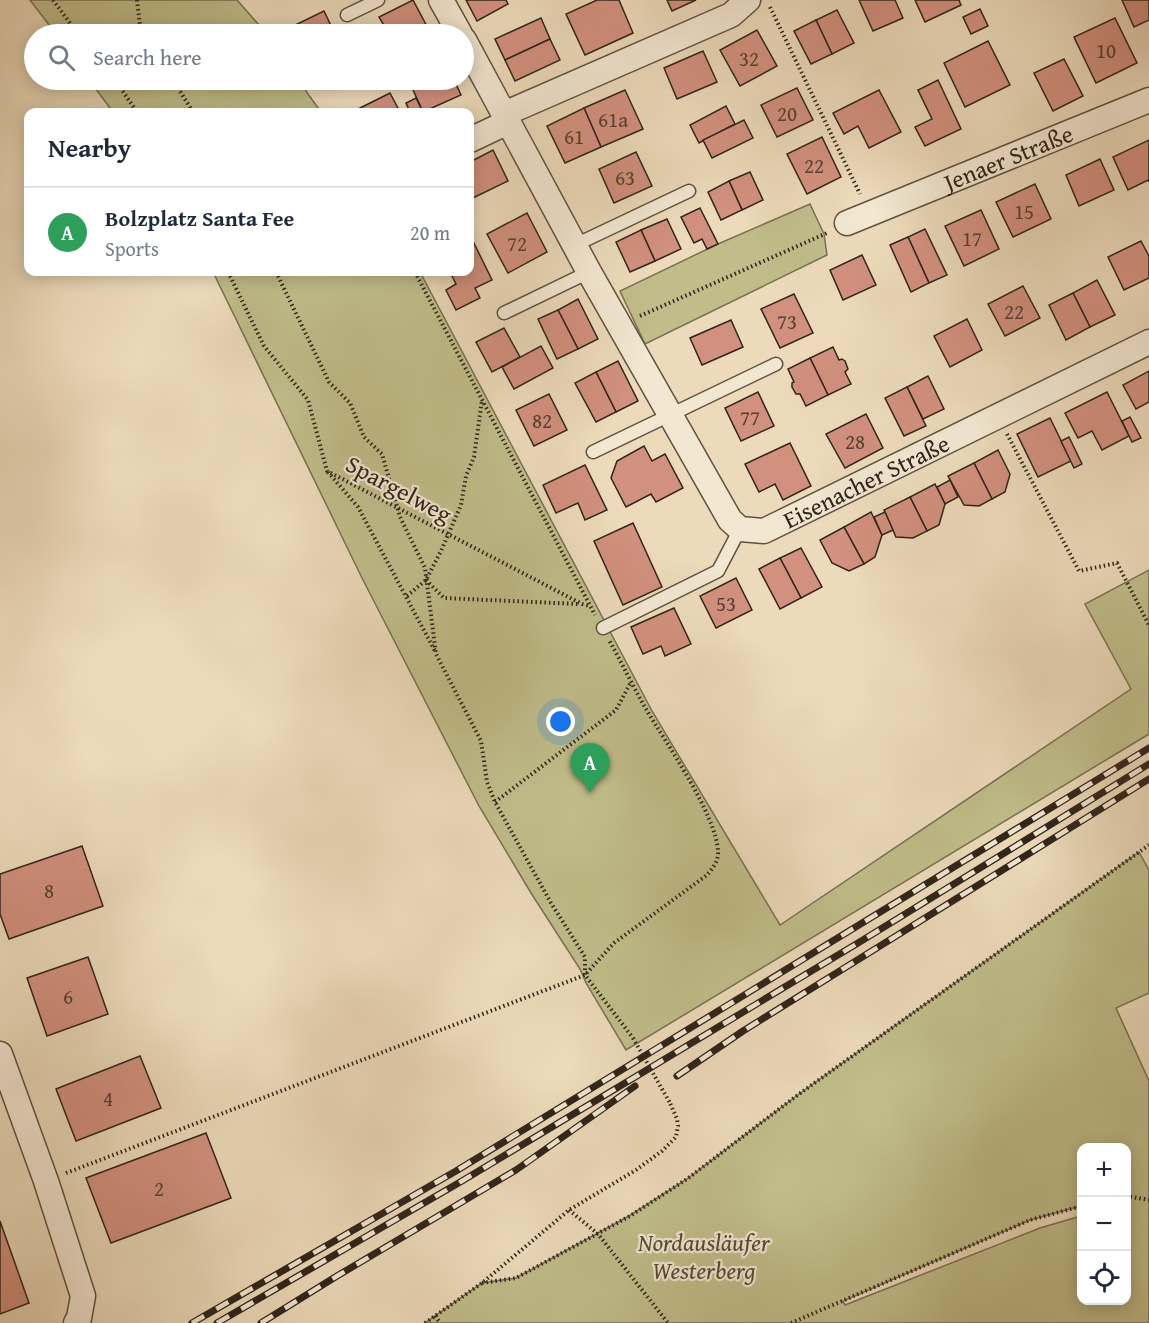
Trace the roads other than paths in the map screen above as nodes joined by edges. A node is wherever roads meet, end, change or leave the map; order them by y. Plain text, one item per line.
1 (378, 0) edge
2 (441, 0) edge
3 (748, 0) edge
4 (348, 15) dead end
5 (454, 24) edge
6 (474, 59) edge
7 (1149, 100) edge
8 (506, 118) junction
9 (474, 138) edge
10 (689, 191) dead end
11 (858, 219) road end
12 (575, 245) junction
13 (589, 272) junction
14 (504, 312) dead end
15 (1149, 342) edge
16 (776, 364) dead end
17 (669, 414) junction
18 (593, 452) dead end
19 (740, 529) junction
20 (603, 628) road end
21 (0, 1054) edge
22 (76, 1323) edge

1 - 4 lane
2 - 5 street
3 - 8 street
6 - 8 street
7 - 11 street, Jenaer Straße
8 - 9 street
8 - 12 street
10 - 12 lane
12 - 13 street
13 - 14 lane
13 - 17 street
15 - 19 street, Eisenacher Straße
16 - 17 lane
17 - 18 lane
17 - 19 street
19 - 20 lane
21 - 22 street

